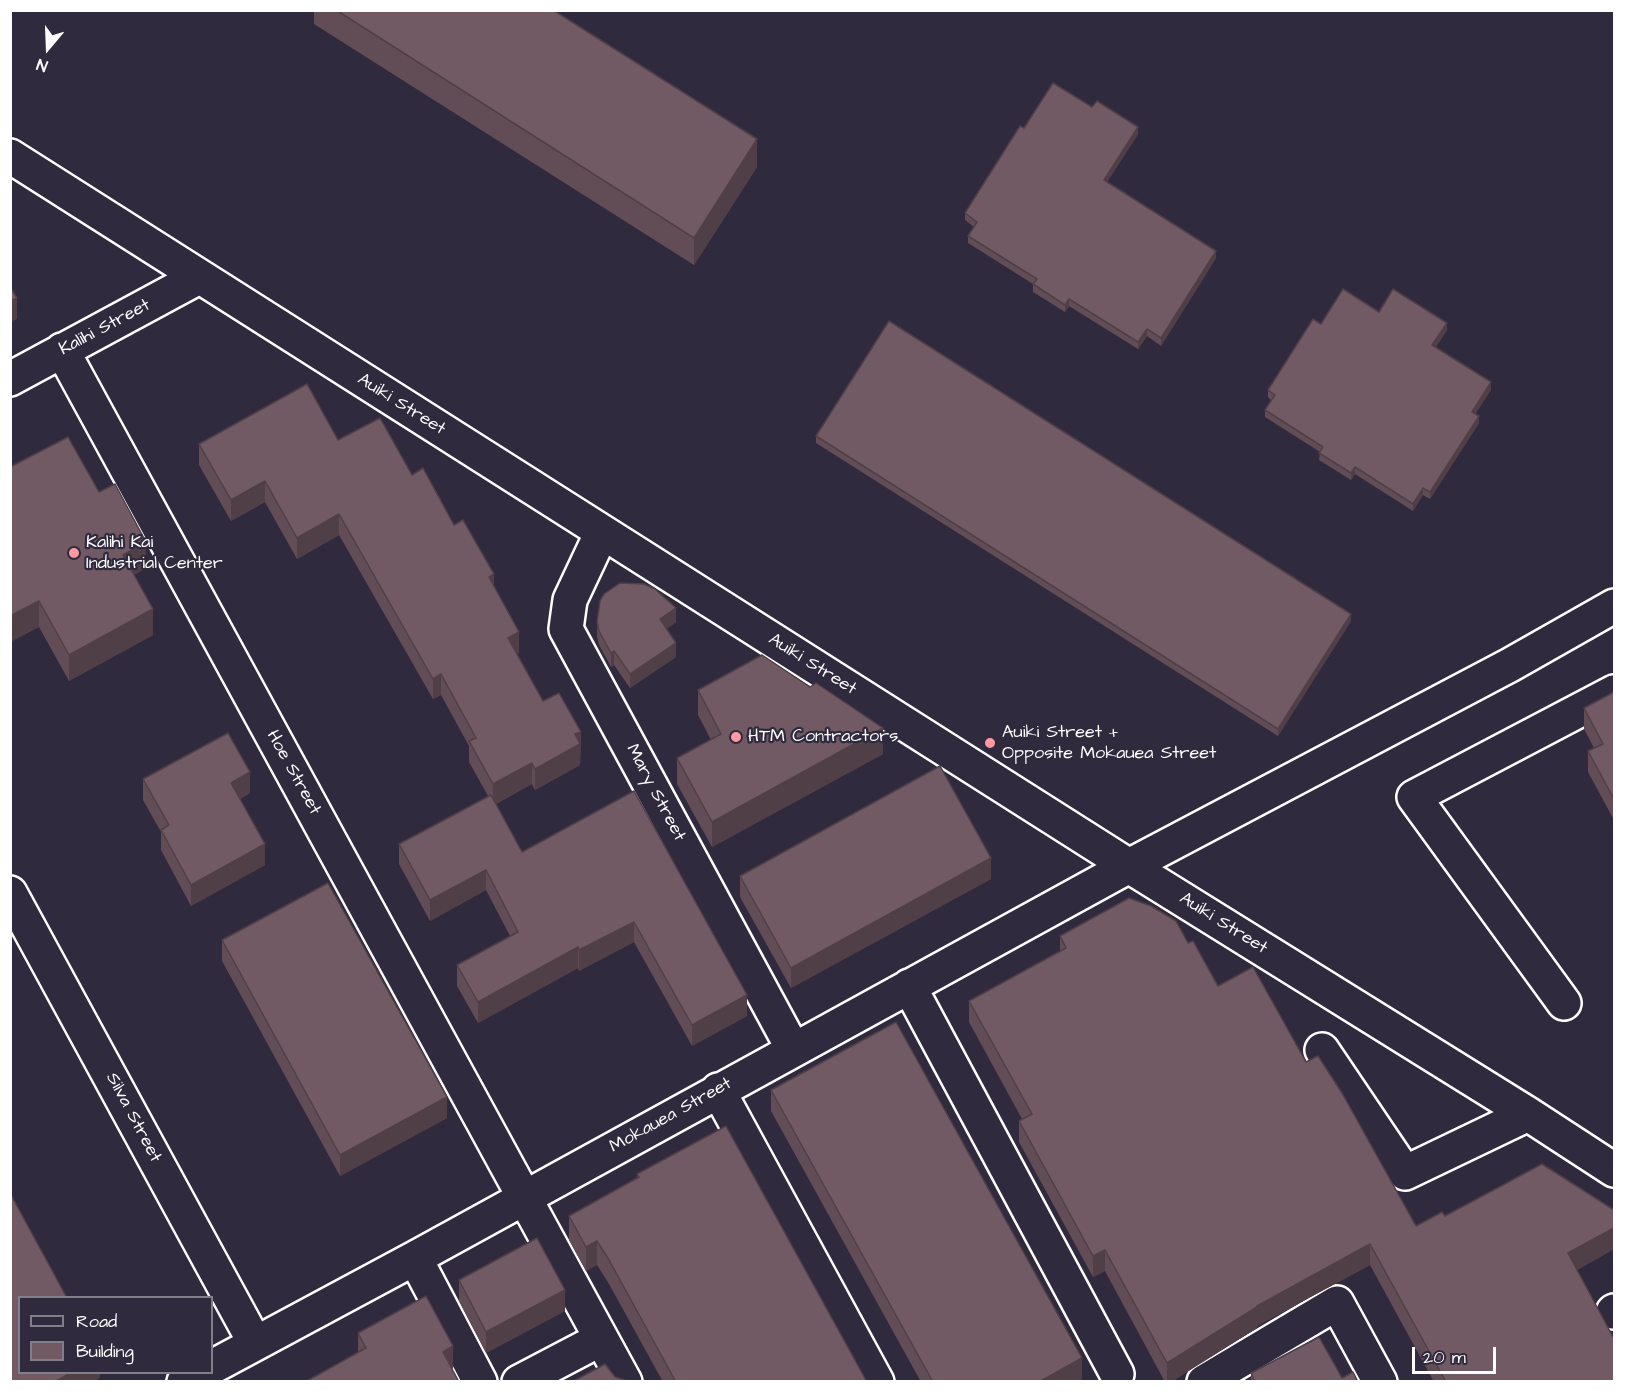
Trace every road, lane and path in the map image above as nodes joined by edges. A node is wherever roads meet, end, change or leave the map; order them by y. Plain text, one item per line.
1 (10, 156) edge
2 (199, 277) junction
3 (62, 350) junction
4 (10, 378) edge
5 (602, 532) junction
6 (1614, 606) edge
7 (1614, 692) edge
8 (1129, 866) junction
9 (10, 893) edge
10 (909, 986) junction
11 (1564, 1003) dead end
12 (793, 1049) junction
13 (1322, 1050) dead end
14 (718, 1090) junction
15 (1528, 1114) junction
16 (1614, 1170) edge
17 (524, 1197) junction
18 (414, 1258) junction
19 (601, 1339) junction
20 (255, 1343) junction
21 (213, 1366) edge
22 (198, 1374) edge
23 (1117, 1374) dead end
24 (184, 1382) edge
25 (480, 1382) edge
26 (519, 1382) edge
27 (625, 1382) edge
28 (877, 1382) edge
29 (1204, 1382) edge
30 (1380, 1382) edge

1 - 2 street, Auiki Street
2 - 3 street, Kalihi Street
2 - 5 street, Auiki Street
3 - 4 street, Kalihi Street
3 - 17 street, Hoe Street
5 - 8 street, Auiki Street
5 - 12 street, Mary Street
6 - 8 street, Mokauea Street
7 - 11 street
8 - 10 street, Mokauea Street
8 - 15 street, Auiki Street
9 - 20 street, Silva Street
10 - 12 street, Mokauea Street
10 - 23 street
12 - 14 street, Mokauea Street
13 - 15 street
14 - 17 street, Mokauea Street
14 - 28 street
15 - 16 street, Auiki Street
17 - 18 street, Mokauea Street
17 - 19 street, Hoe Street
18 - 20 street, Mokauea Street
18 - 25 street
19 - 26 street
19 - 27 street, Hoe Street
20 - 21 street, Mokauea Street
22 - 24 street
29 - 30 street

